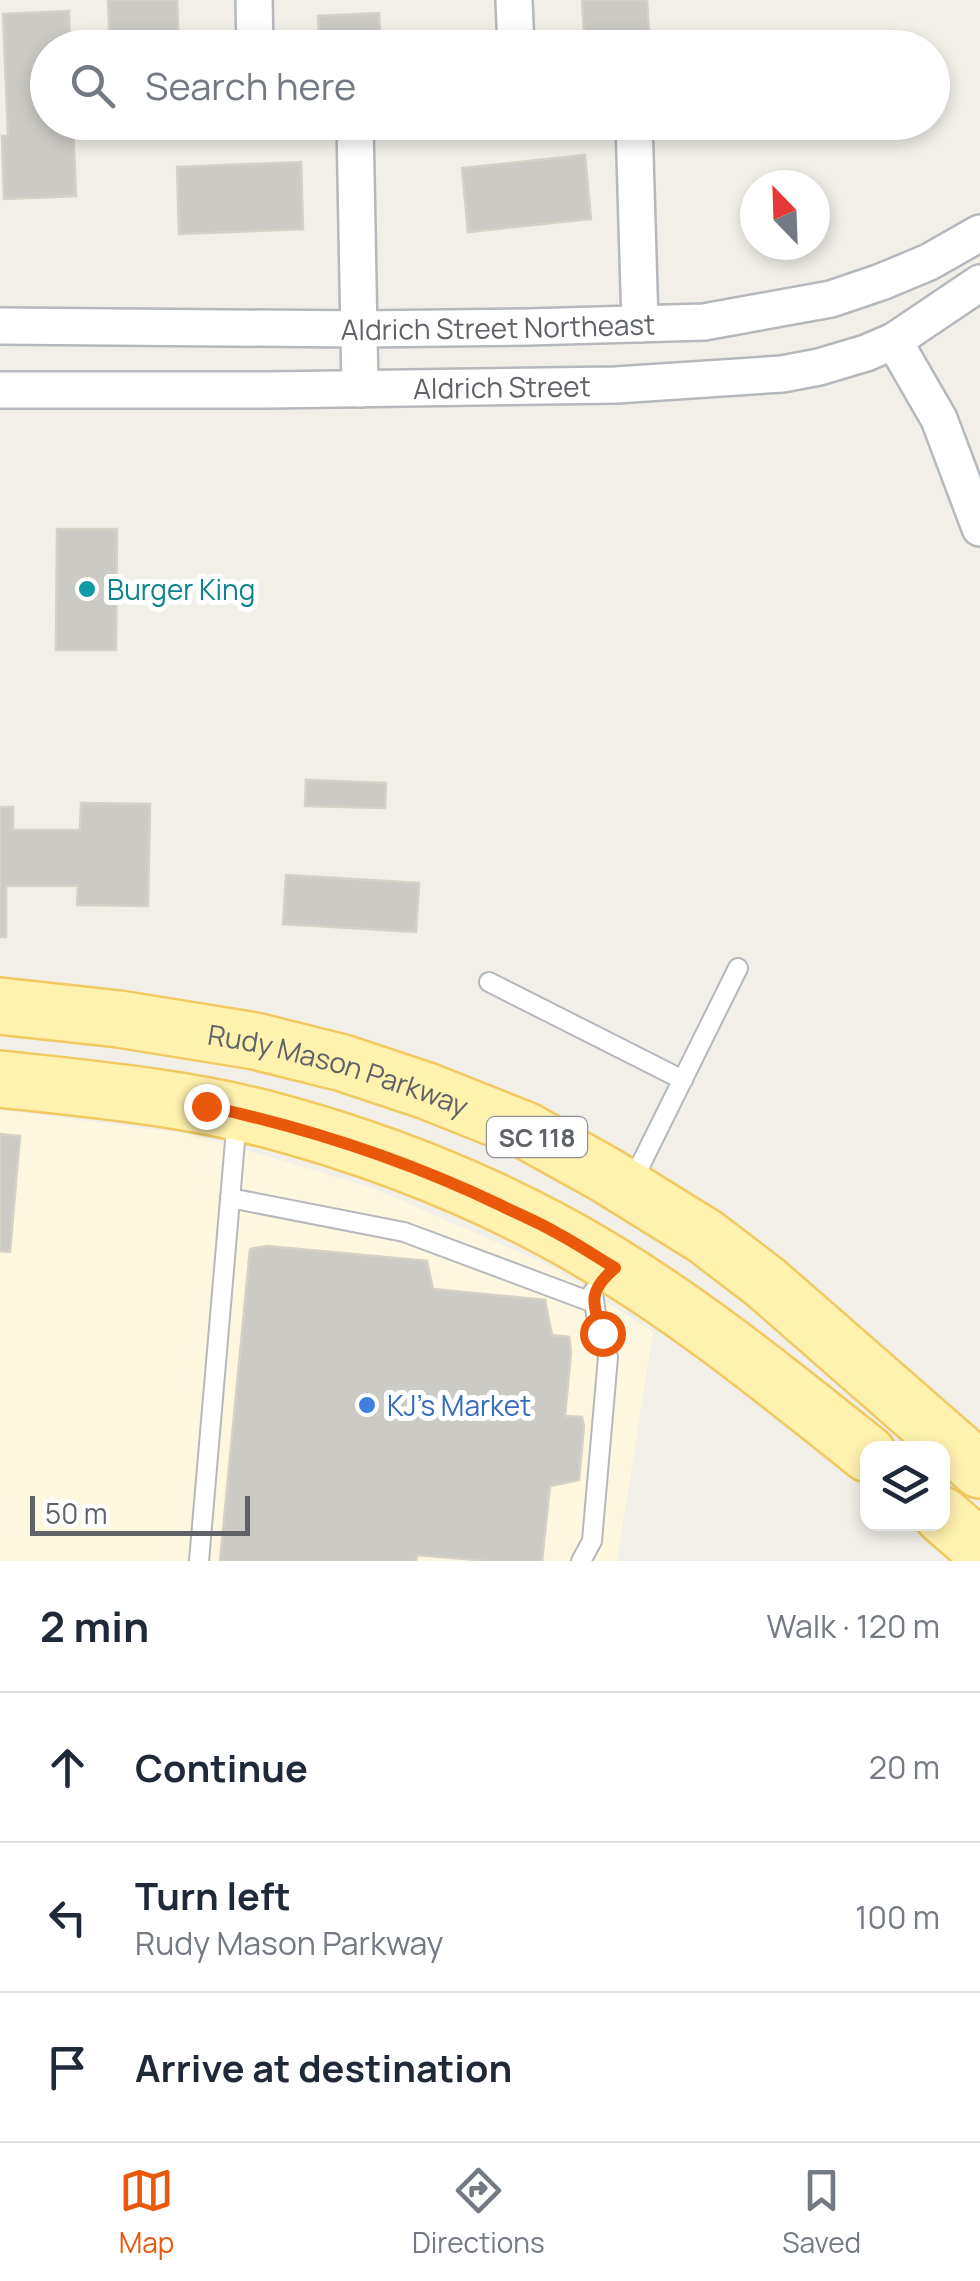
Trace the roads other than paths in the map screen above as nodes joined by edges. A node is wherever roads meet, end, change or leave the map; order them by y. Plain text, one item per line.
1 (254, 0) edge
2 (514, 0) edge
3 (255, 30) edge
4 (515, 30) edge
5 (356, 140) edge
6 (635, 140) edge
7 (980, 234) edge
8 (980, 283) edge
9 (640, 324) junction
10 (0, 326) edge
11 (359, 329) junction
12 (894, 341) junction
13 (360, 389) junction
14 (0, 390) edge
15 (980, 528) edge
16 (738, 968) dead end
17 (488, 982) dead end
18 (0, 1006) edge
19 (0, 1079) edge
20 (683, 1080) junction
21 (237, 1113) junction
22 (629, 1189) junction
23 (230, 1198) junction
24 (605, 1285) junction
25 (860, 1448) edge
26 (980, 1470) edge
27 (950, 1522) edge
28 (980, 1548) edge
29 (200, 1561) edge
30 (581, 1561) edge

1 - 3 street
2 - 4 street
5 - 11 street
6 - 9 street
7 - 9 street, Aldrich Street Northeast
8 - 12 street, Aldrich Street
9 - 11 street, Aldrich Street Northeast
10 - 11 street, Aldrich Street Northeast
11 - 13 street
12 - 13 street, Aldrich Street
12 - 15 street
13 - 14 street, Aldrich Street
16 - 20 lane
17 - 20 lane
18 - 22 main road, Rudy Mason Parkway / SC 118
19 - 21 main road, SC 118
20 - 22 lane
21 - 23 lane
21 - 24 main road, SC 118
22 - 26 main road, Rudy Mason Parkway / SC 118
23 - 24 lane
23 - 29 lane
24 - 25 main road, SC 118
24 - 30 lane
27 - 28 main road

